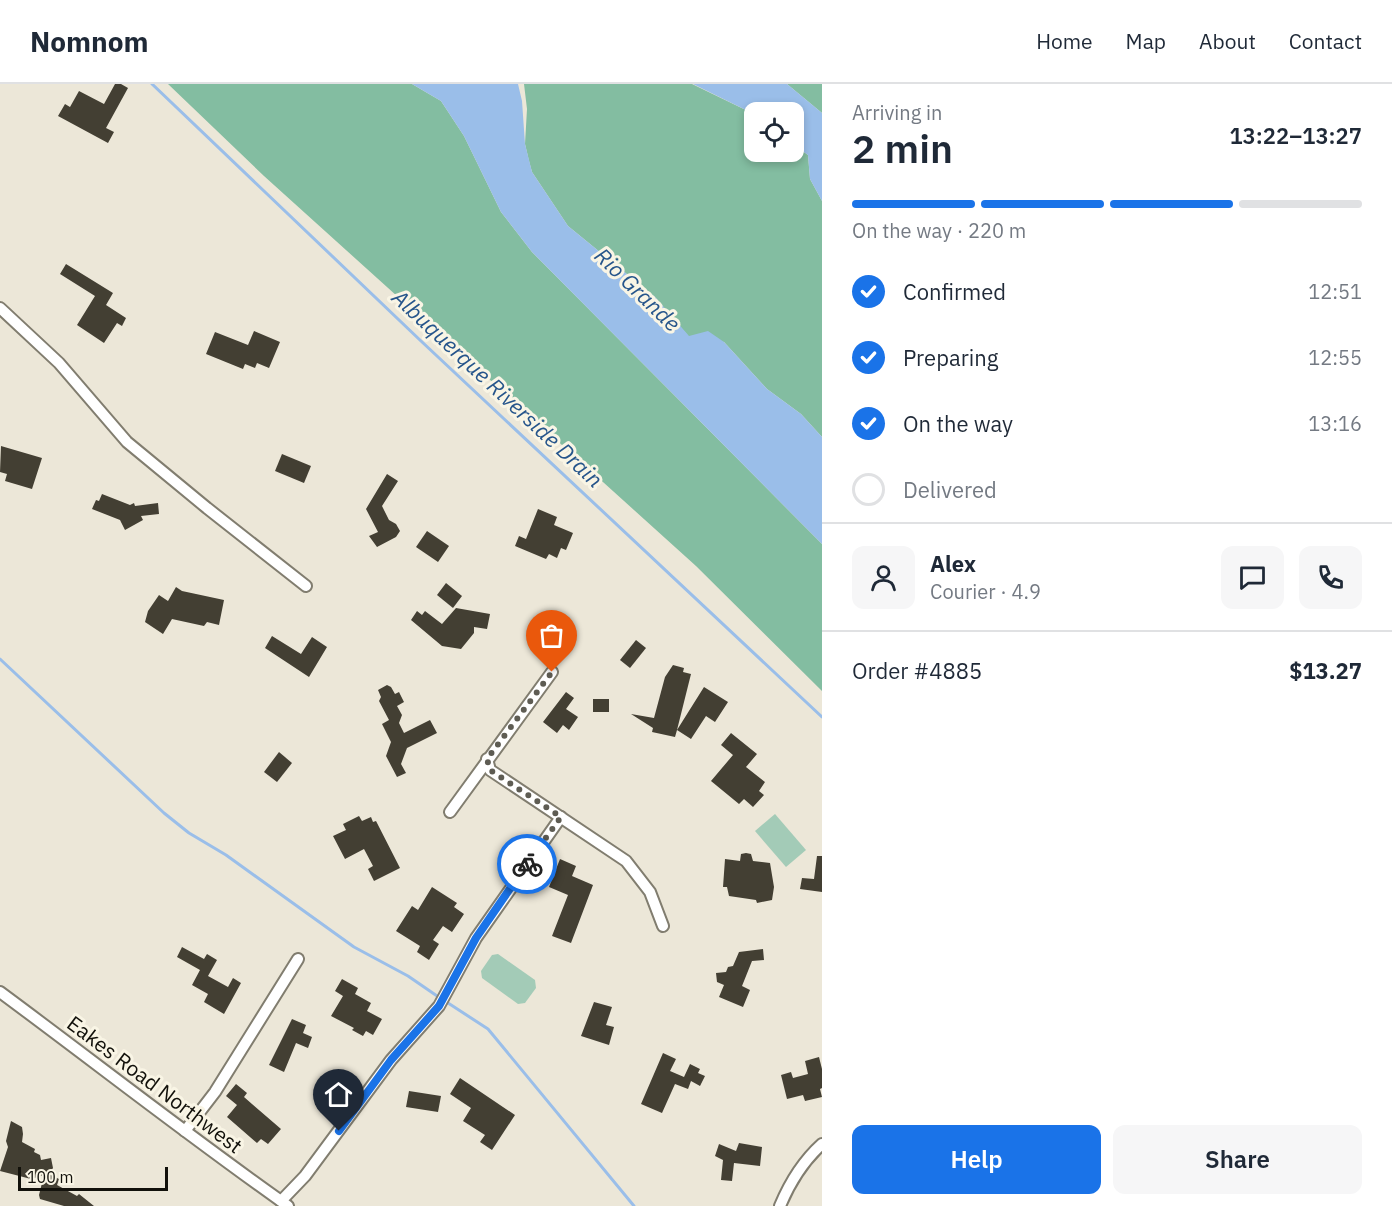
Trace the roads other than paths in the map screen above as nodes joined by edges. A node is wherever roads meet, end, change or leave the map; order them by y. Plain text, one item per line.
1 (0, 308) edge
2 (306, 586) dead end
3 (552, 672) dead end
4 (487, 759) junction
5 (450, 812) dead end
6 (561, 817) junction
7 (663, 926) dead end
8 (298, 959) dead end
9 (0, 993) edge
10 (185, 1131) junction
11 (822, 1144) edge
12 (284, 1204) edge
13 (780, 1206) edge

1 - 2 street
3 - 4 street
4 - 5 street
4 - 6 street
6 - 7 street
6 - 12 street
8 - 10 street
9 - 10 street, Eakes Road Northwest
10 - 12 street, Eakes Road Northwest
11 - 13 street

